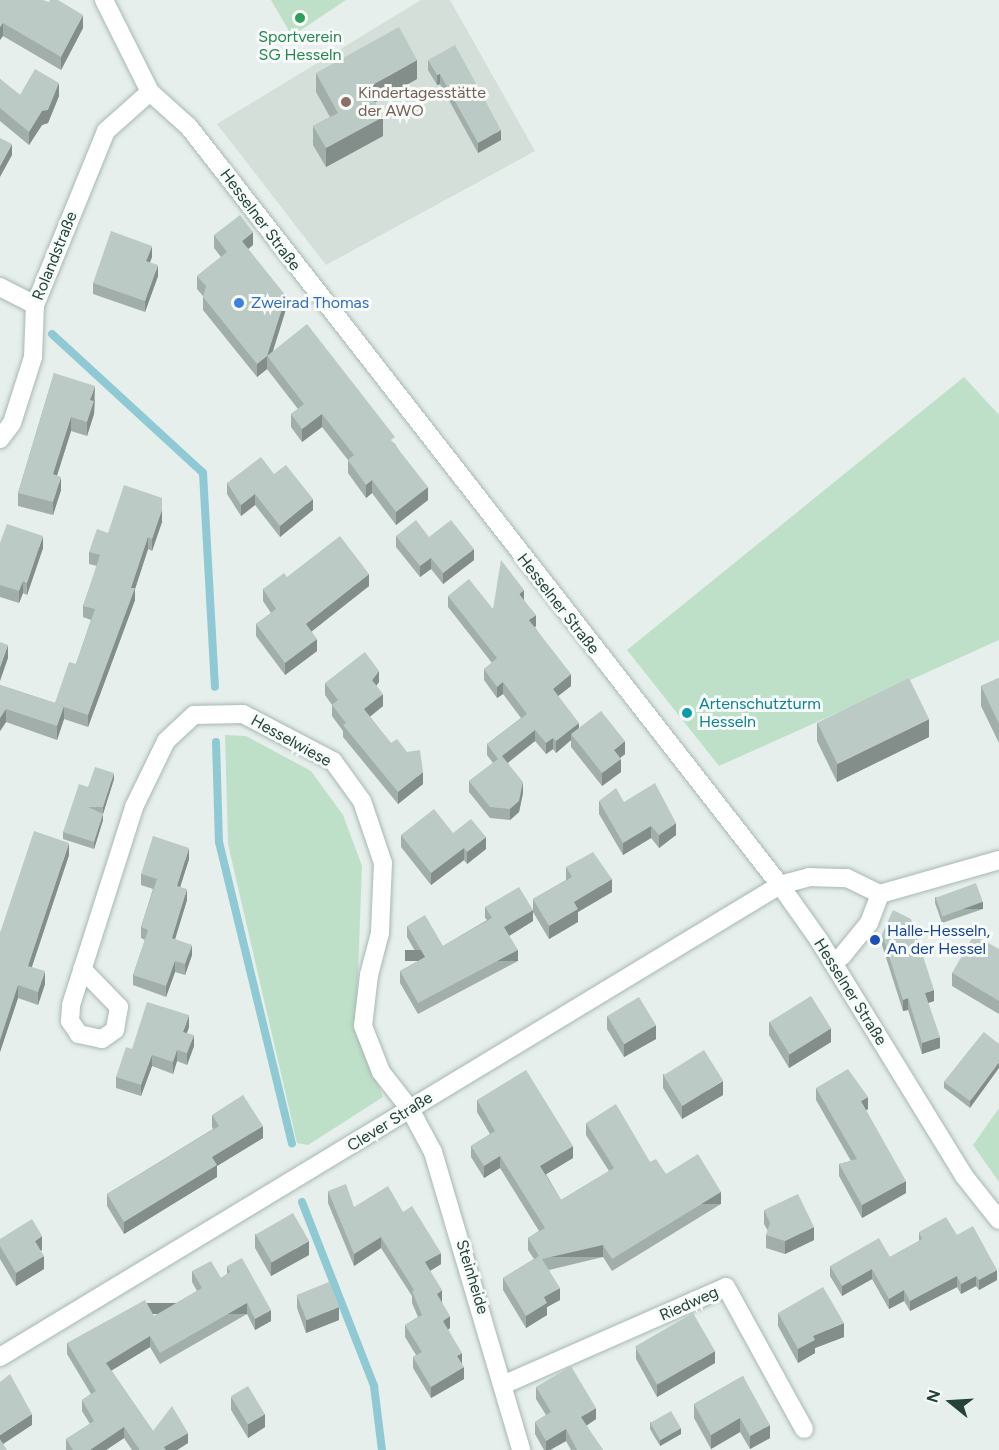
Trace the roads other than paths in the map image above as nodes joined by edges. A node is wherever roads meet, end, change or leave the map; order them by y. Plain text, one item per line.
1 (104, 0) edge
2 (150, 92) junction
3 (0, 287) edge
4 (35, 305) junction
5 (0, 439) edge
6 (999, 860) edge
7 (780, 885) junction
8 (880, 894) junction
9 (832, 962) junction
10 (82, 969) dead end
11 (410, 1109) junction
12 (999, 1220) edge
13 (0, 1358) edge
14 (504, 1384) junction
15 (804, 1429) dead end
16 (521, 1450) edge

1 - 2 street, Hesselner Straße
2 - 4 street, Rolandstraße
2 - 7 street, Hesselner Straße
3 - 4 street
4 - 5 street, Rolandstraße
6 - 8 street
7 - 8 street, Clever Straße
7 - 9 street, Hesselner Straße
7 - 11 street, Clever Straße
8 - 9 street
9 - 12 street, Hesselner Straße
10 - 11 street, Hesselwiese
11 - 13 street, Clever Straße
11 - 14 street, Steinheide
14 - 15 street, Riedweg
14 - 16 street, Steinheide

